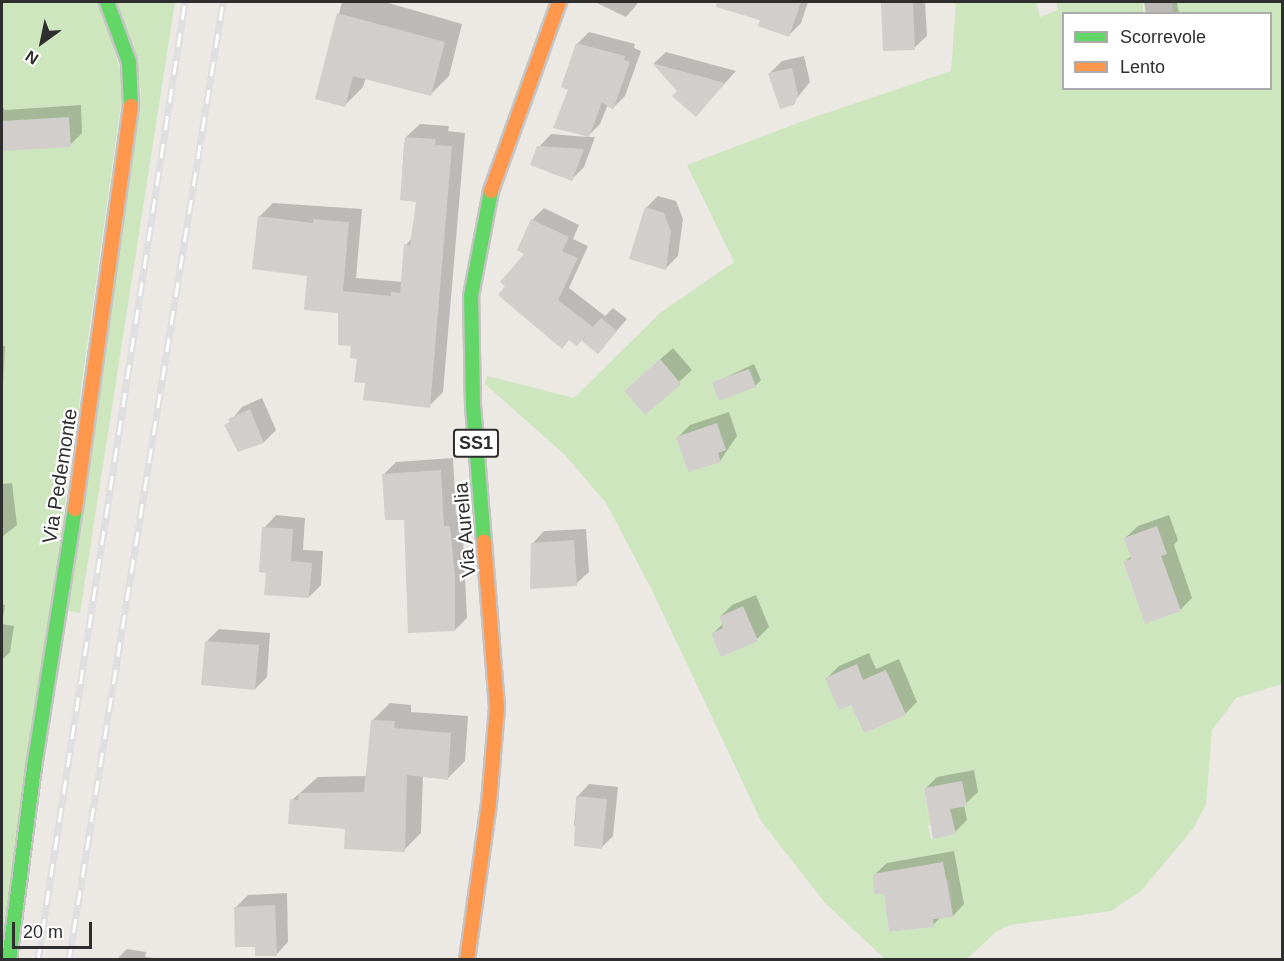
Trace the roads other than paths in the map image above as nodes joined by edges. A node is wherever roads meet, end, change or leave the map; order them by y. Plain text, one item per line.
1 (107, 2) edge
2 (559, 2) edge
3 (9, 960) edge
4 (467, 960) edge

1 - 3 main road, Via Pedemonte
2 - 4 main road, Via Aurelia / SS1

